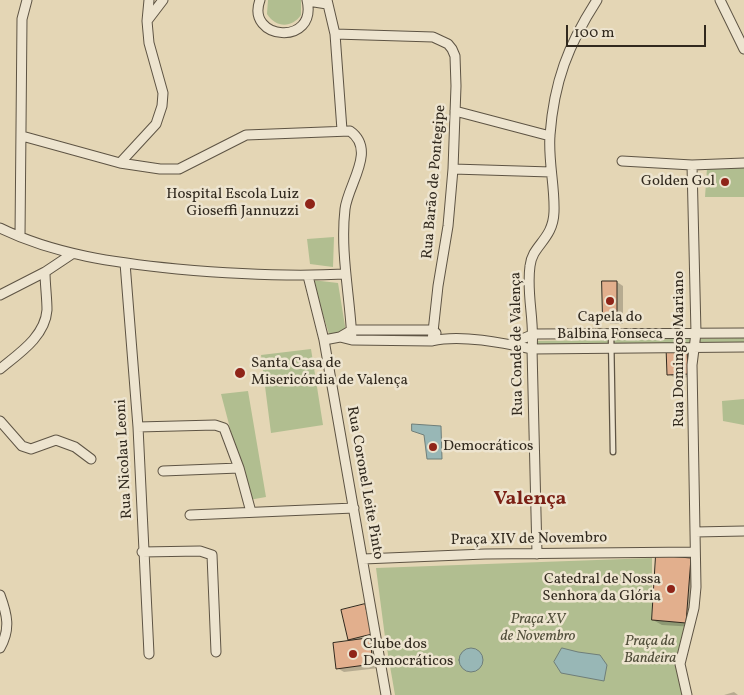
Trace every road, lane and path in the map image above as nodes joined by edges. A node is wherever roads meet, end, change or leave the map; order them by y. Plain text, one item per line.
1 (27, 0) edge
2 (149, 0) edge
3 (163, 0) edge
4 (260, 0) edge
5 (597, 0) edge
6 (720, 0) edge
7 (308, 1) edge
8 (327, 2) edge
9 (147, 21) junction
10 (335, 34) junction
11 (744, 49) edge
12 (456, 110) junction
13 (342, 130) junction
14 (22, 136) junction
15 (550, 136) junction
16 (622, 161) dead end
17 (120, 163) junction
18 (744, 163) edge
19 (692, 165) junction
20 (453, 169) junction
21 (551, 172) junction
22 (0, 228) edge
23 (20, 236) junction
24 (72, 254) junction
25 (125, 263) junction
26 (45, 272) junction
27 (345, 274) junction
28 (308, 276) junction
29 (0, 295) edge
30 (432, 330) junction
31 (744, 332) edge
32 (611, 333) junction
33 (696, 333) junction
34 (534, 334) junction
35 (352, 335) junction
36 (443, 338) junction
37 (324, 340) junction
38 (432, 340) junction
39 (510, 344) junction
40 (694, 346) junction
41 (744, 347) edge
42 (611, 348) junction
43 (532, 349) junction
44 (0, 369) edge
45 (0, 421) edge
46 (138, 427) junction
47 (614, 452) dead end
48 (91, 459) dead end
49 (239, 468) junction
50 (163, 471) dead end
51 (354, 508) junction
52 (251, 512) junction
53 (190, 515) dead end
54 (744, 531) edge
55 (695, 532) junction
56 (142, 552) junction
57 (695, 552) junction
58 (536, 554) junction
59 (363, 559) junction
60 (0, 595) edge
61 (0, 648) edge
62 (216, 652) dead end
63 (149, 654) dead end
64 (386, 695) edge
65 (687, 695) edge

1 - 14 street
2 - 9 street
3 - 9 street
4 - 7 street
5 - 15 street, Rua Conde de Valença
6 - 11 street
7 - 8 street
8 - 10 street
9 - 17 street
10 - 12 street, Rua Barão de Pontegipe
10 - 13 street
12 - 15 street
12 - 20 street, Rua Barão de Pontegipe
13 - 17 street
13 - 27 street
14 - 17 street
14 - 23 street
15 - 21 street, Rua Conde de Valença
16 - 19 street
18 - 19 street
19 - 33 street, Rua Domingos Mariano
20 - 21 street
20 - 30 street, Rua Barão de Pontegipe
21 - 34 street, Rua Conde de Valença
22 - 23 street
23 - 24 street
24 - 25 street
24 - 26 street
25 - 28 street
25 - 46 street, Rua Nicolau Leoni
26 - 29 street
26 - 44 street
27 - 28 street
27 - 35 street
28 - 37 street, Rua Coronel Leite Pinto
30 - 35 street
30 - 36 street
30 - 38 street, Rua Barão de Pontegipe
31 - 33 street
32 - 33 street
32 - 34 street
32 - 42 lane
33 - 40 street, Rua Domingos Mariano
34 - 39 street
34 - 43 street, Rua Conde de Valença
35 - 37 street
35 - 38 street
36 - 38 street
36 - 39 street
37 - 51 street, Rua Coronel Leite Pinto
39 - 43 street
40 - 41 street
40 - 42 street
40 - 55 street, Rua Domingos Mariano
42 - 43 street
42 - 47 lane
43 - 58 street, Rua Conde de Valença
45 - 48 street
46 - 49 street
46 - 56 street, Rua Nicolau Leoni
49 - 50 street
49 - 52 street
51 - 52 street
51 - 59 street, Rua Coronel Leite Pinto
52 - 53 street
54 - 55 street
55 - 57 street, Rua Domingos Mariano
56 - 62 street
56 - 63 street, Rua Nicolau Leoni
57 - 58 street, Praça XIV de Novembro
57 - 65 street, Rua Domingos Mariano
58 - 59 street, Praça XIV de Novembro
59 - 64 street, Rua Coronel Leite Pinto
60 - 61 street

